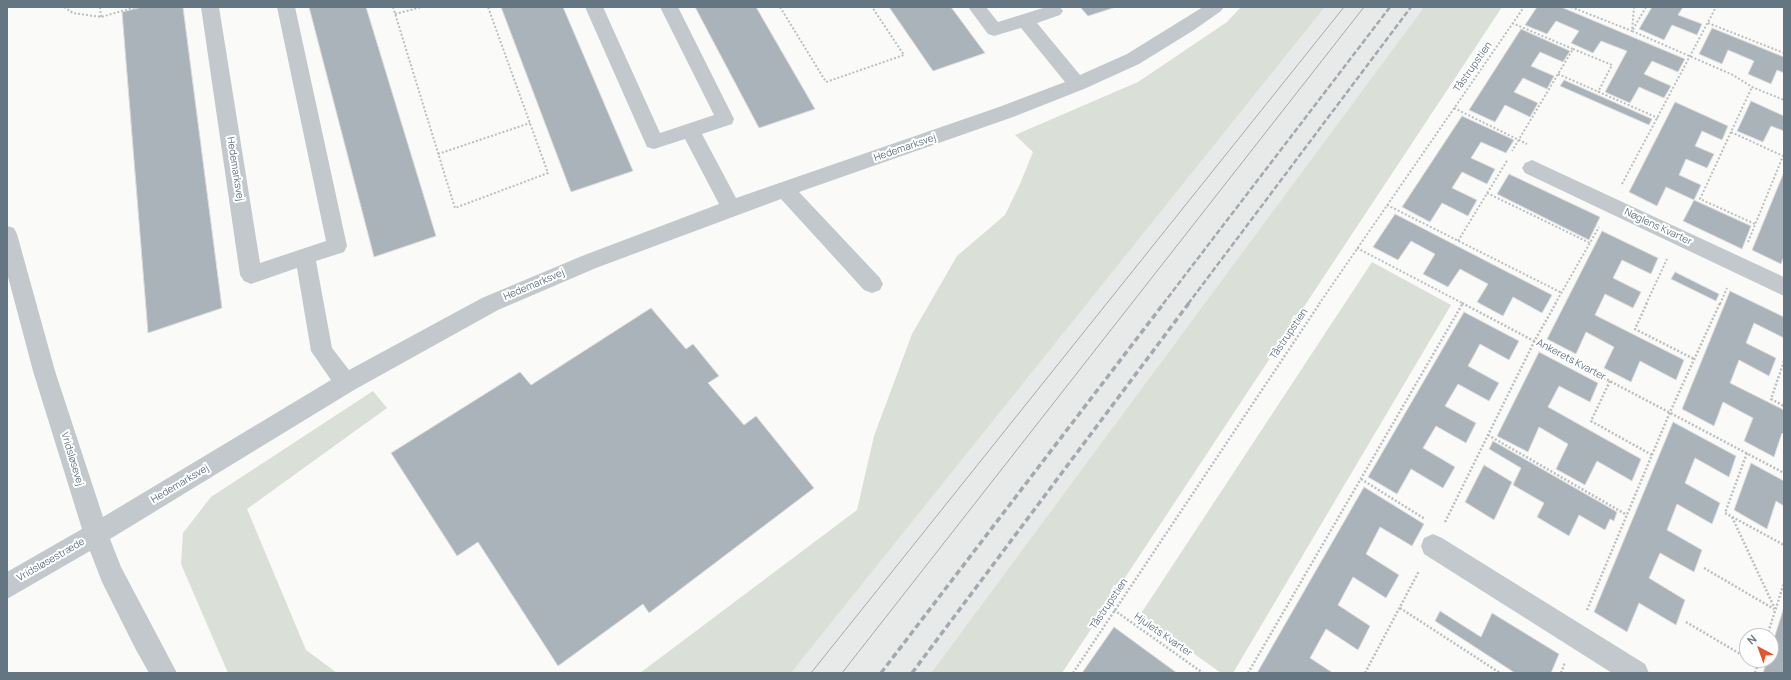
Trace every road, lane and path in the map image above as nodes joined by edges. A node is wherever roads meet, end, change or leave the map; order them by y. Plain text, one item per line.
1 (64, 7) edge
2 (100, 7) edge
3 (136, 7) edge
4 (210, 7) edge
5 (286, 7) edge
6 (393, 7) edge
7 (422, 7) edge
8 (488, 7) edge
9 (594, 7) edge
10 (670, 7) edge
11 (780, 7) edge
12 (872, 7) edge
13 (977, 7) edge
14 (1051, 7) edge
15 (1215, 7) edge
16 (1524, 7) edge
17 (1571, 7) edge
18 (1634, 7) edge
19 (1646, 7) edge
20 (1716, 7) edge
21 (395, 14) junction
22 (101, 16) junction
23 (1025, 20) junction
24 (1512, 23) junction
25 (1708, 23) junction
26 (1632, 31) junction
27 (1573, 49) junction
28 (1784, 53) edge
29 (1691, 57) junction
30 (1558, 74) junction
31 (1077, 84) junction
32 (1752, 87) junction
33 (1598, 92) junction
34 (1784, 100) edge
35 (1454, 108) junction
36 (1658, 118) junction
37 (530, 123) junction
38 (690, 130) junction
39 (1731, 132) junction
40 (1519, 140) junction
41 (1527, 144) dead end
42 (438, 154) junction
43 (1532, 168) dead end
44 (785, 190) junction
45 (1487, 193) junction
46 (1387, 205) junction
47 (1611, 205) junction
48 (731, 208) junction
49 (1755, 224) junction
50 (7, 234) edge
51 (1677, 236) junction
52 (1458, 241) junction
53 (1590, 243) junction
54 (1357, 248) junction
55 (305, 257) junction
56 (1738, 265) junction
57 (872, 284) dead end
58 (1784, 287) edge
59 (1562, 293) junction
60 (1463, 303) junction
61 (1535, 340) junction
62 (1694, 359) junction
63 (1784, 361) edge
64 (1610, 381) junction
65 (346, 383) junction
66 (1784, 406) edge
67 (1670, 412) junction
68 (1488, 435) junction
69 (1747, 453) junction
70 (1652, 455) junction
71 (1784, 473) edge
72 (1361, 479) junction
73 (1627, 515) junction
74 (1732, 516) junction
75 (96, 534) junction
76 (1437, 538) junction
77 (1784, 546) edge
78 (1704, 568) dead end
79 (1784, 583) edge
80 (7, 586) edge
81 (1400, 608) junction
82 (1775, 609) junction
83 (1114, 610) junction
84 (1686, 622) dead end
85 (1769, 628) edge
86 (1576, 636) junction
87 (1739, 653) edge
88 (164, 673) edge
89 (1073, 673) edge
90 (1203, 673) edge
91 (1248, 673) edge
92 (1365, 673) edge
93 (1500, 673) edge
94 (1560, 673) edge
95 (1636, 673) edge

1 - 22 path
2 - 22 path
3 - 22 path
4 - 55 street, Hedemarksvej
5 - 55 street, Hedemarksvej
6 - 21 path
7 - 21 path
8 - 37 path
9 - 38 street
10 - 38 street
11 - 12 path
13 - 23 street
14 - 23 street
15 - 31 street, Hedemarksvej
16 - 24 path, Tåstrupstien
17 - 26 path
18 - 26 path
19 - 26 path
20 - 25 path
21 - 42 path
23 - 31 street
24 - 27 path
24 - 35 path, Tåstrupstien
25 - 28 path
25 - 29 path
26 - 29 path
27 - 30 path
27 - 33 path
29 - 32 path
29 - 36 path
30 - 33 path
30 - 40 path
31 - 44 street, Hedemarksvej
32 - 34 path
32 - 39 path
33 - 36 path
35 - 40 path
35 - 46 path, Tåstrupstien
36 - 47 path
37 - 42 path
37 - 42 path
38 - 48 street
39 - 49 path
39 - 49 path
40 - 41 path
40 - 45 path
43 - 47 street, Nøglens Kvarter
44 - 48 street, Hedemarksvej
44 - 57 street
45 - 52 path
45 - 53 path
46 - 52 path
46 - 54 path, Tåstrupstien
47 - 51 street, Nøglens Kvarter
47 - 53 path
48 - 65 street, Hedemarksvej
49 - 56 path
50 - 75 street, Vridsløsevej
51 - 56 street, Nøglens Kvarter
51 - 62 path
52 - 59 path
53 - 59 path
54 - 60 path, Ankerets Kvarter
54 - 83 path, Tåstrupstien
55 - 65 street
56 - 58 street, Nøglens Kvarter
56 - 62 path
59 - 61 path
60 - 61 path, Ankerets Kvarter
60 - 72 path
61 - 64 path, Ankerets Kvarter
61 - 68 path
62 - 67 path
63 - 66 path
64 - 67 path, Ankerets Kvarter
64 - 70 path
65 - 75 street, Hedemarksvej
67 - 69 path, Ankerets Kvarter
67 - 70 path
68 - 73 path
68 - 76 path
69 - 71 path, Ankerets Kvarter
69 - 74 path
70 - 73 path
72 - 76 path
72 - 91 path
73 - 86 path
74 - 77 path
74 - 82 path
75 - 80 street, Vridsløsestræde
75 - 88 street, Vridsløsevej
76 - 81 path
76 - 86 street
78 - 82 path
79 - 82 path
81 - 92 path
81 - 93 path
82 - 85 path
83 - 89 path, Tåstrupstien
83 - 90 path, Hjulets Kvarter
84 - 87 path
86 - 94 path
86 - 95 street

